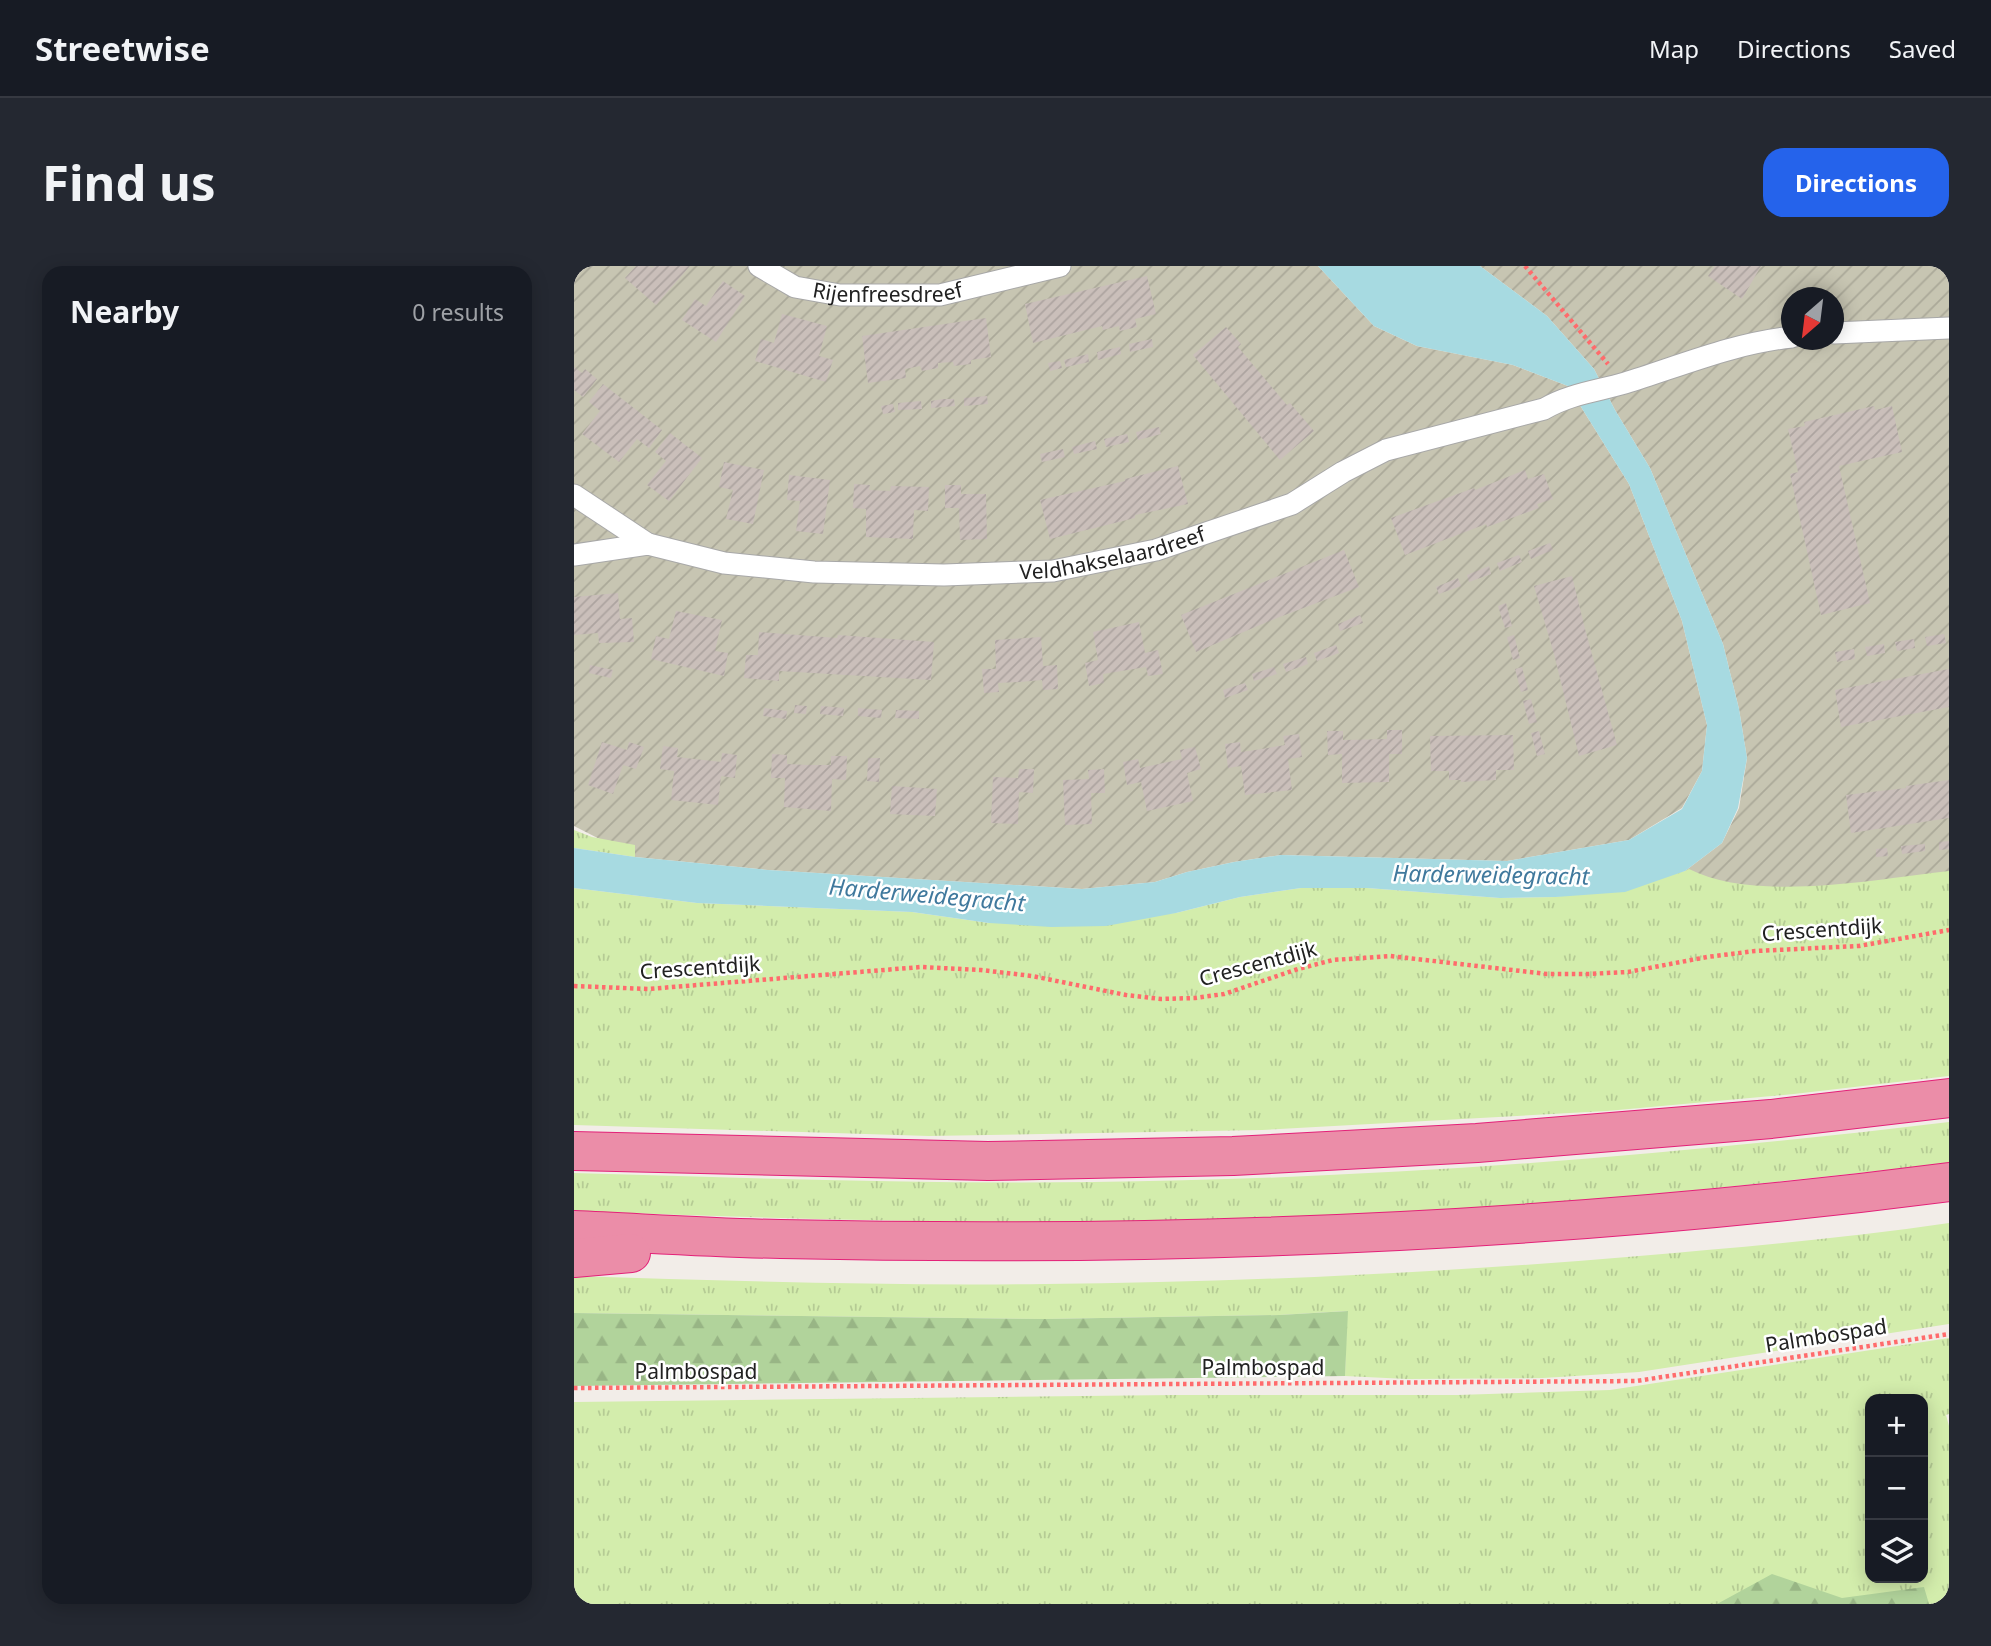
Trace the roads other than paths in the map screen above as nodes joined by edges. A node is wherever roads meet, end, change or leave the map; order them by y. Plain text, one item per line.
1 (759, 266) edge
2 (1060, 266) edge
3 (1949, 328) edge
4 (1844, 333) edge
5 (1781, 338) edge
6 (574, 495) edge
7 (648, 544) junction
8 (574, 555) edge
9 (1949, 1098) edge
10 (574, 1151) edge
11 (1949, 1182) edge
12 (574, 1230) edge
13 (780, 1239) junction
14 (574, 1258) edge

1 - 2 street, Rijenfreesdreef
3 - 4 street
5 - 7 street, Veldhakselaardreef
6 - 7 street
7 - 8 street, Veldhakselaardreef
9 - 10 highway
11 - 13 highway
12 - 13 highway
13 - 14 highway

